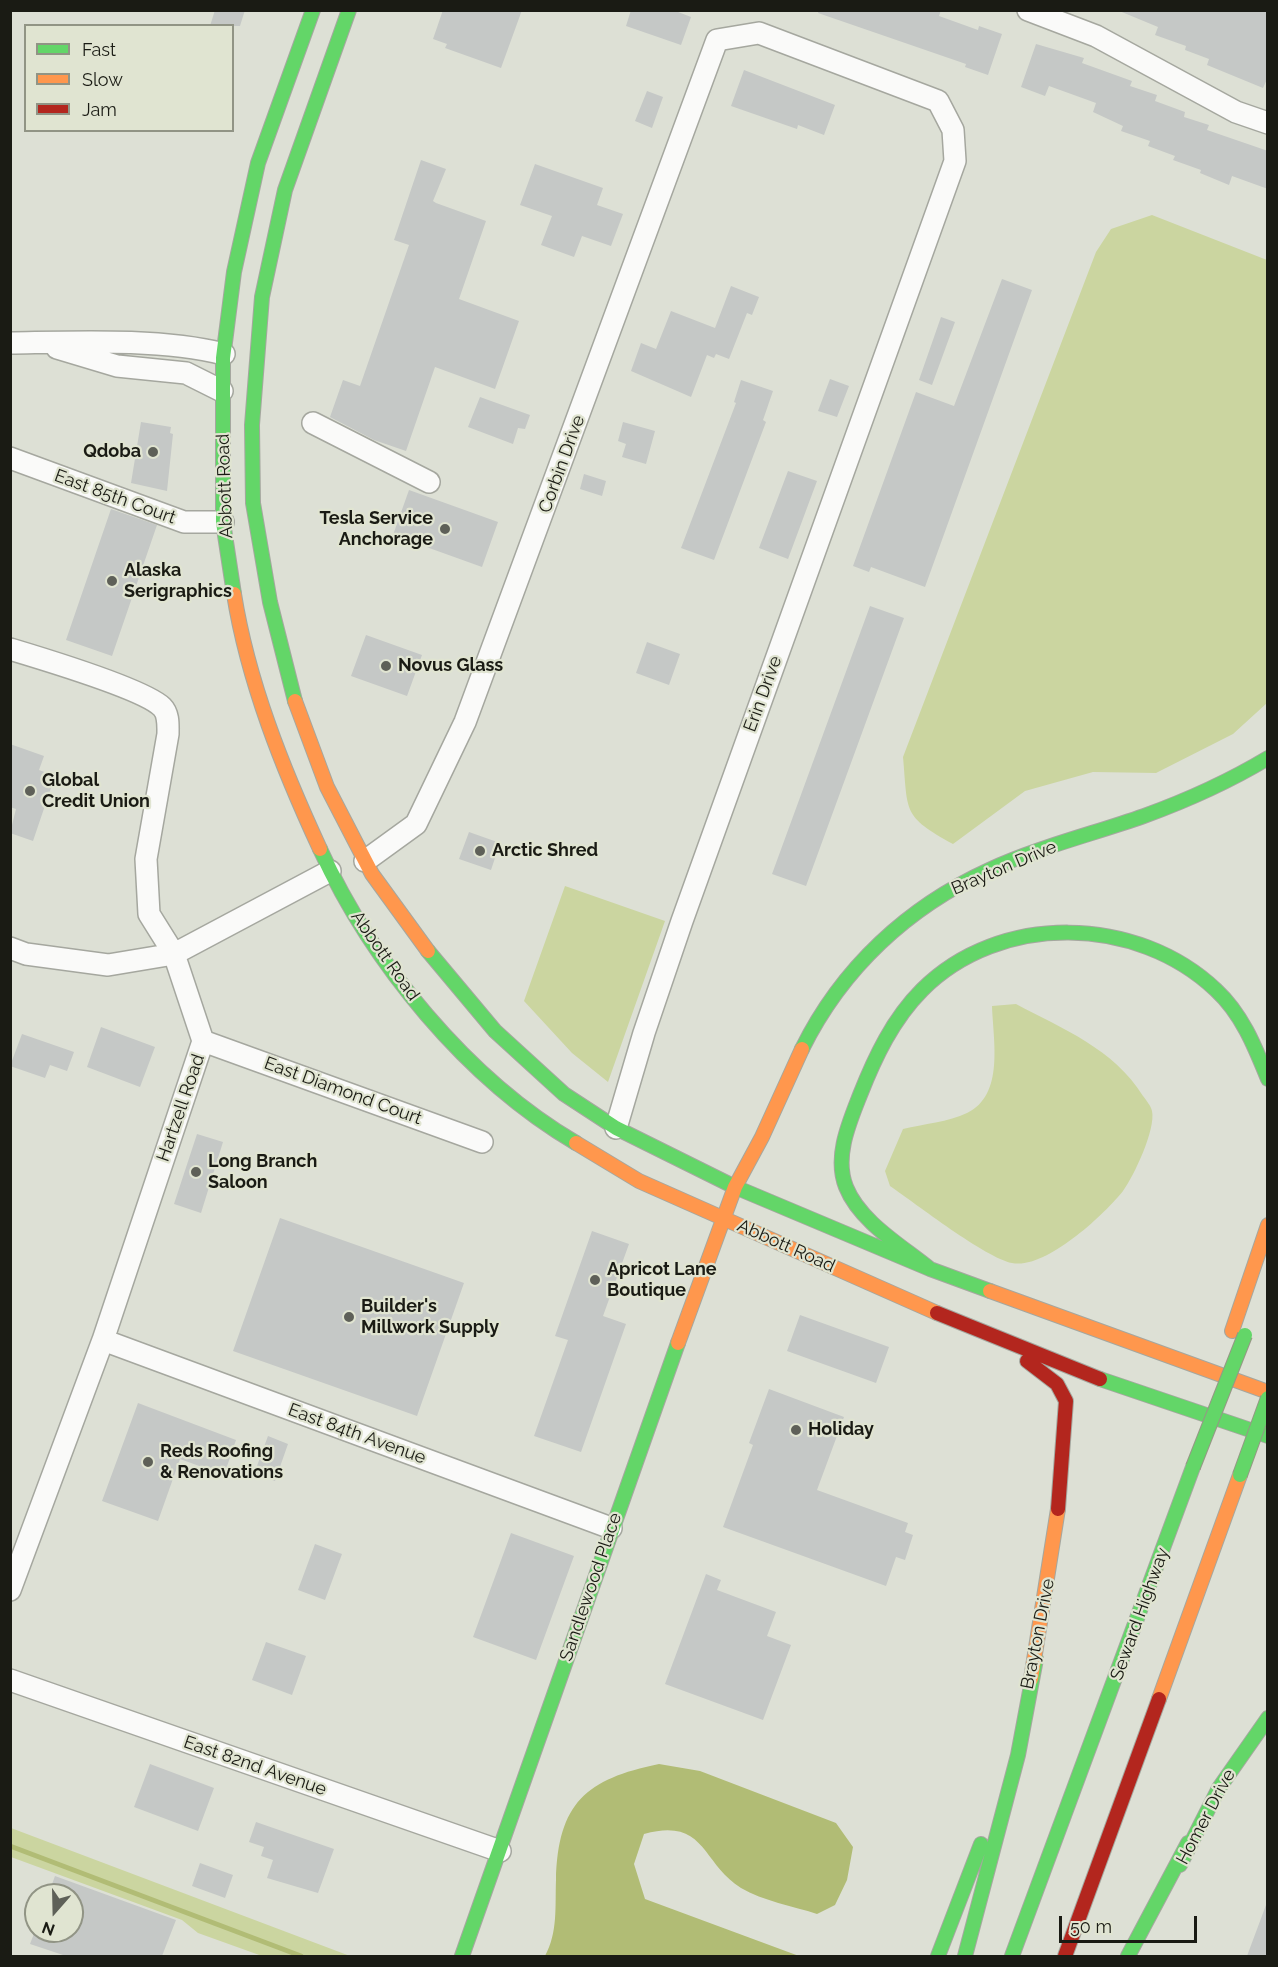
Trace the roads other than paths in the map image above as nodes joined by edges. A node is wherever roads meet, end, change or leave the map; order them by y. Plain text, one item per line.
1 (313, 10) edge
2 (349, 10) edge
3 (1028, 10) edge
4 (717, 40) joint
5 (1268, 123) edge
6 (10, 343) edge
7 (42, 343) junction
8 (223, 356) junction
9 (230, 388) junction
10 (313, 423) dead end
11 (238, 428) dead end
12 (10, 458) edge
13 (429, 482) dead end
14 (253, 503) junction
15 (223, 522) junction
16 (10, 649) edge
17 (1268, 758) edge
18 (365, 861) junction
19 (330, 871) junction
20 (10, 948) edge
21 (174, 954) junction
22 (203, 1041) junction
23 (1268, 1079) edge
24 (616, 1128) junction
25 (482, 1142) dead end
26 (735, 1186) junction
27 (724, 1219) junction
28 (1268, 1225) edge
29 (930, 1269) junction
30 (1268, 1270) edge
31 (1239, 1333) junction
32 (989, 1334) junction
33 (103, 1340) junction
34 (1261, 1390) edge
35 (1268, 1398) edge
36 (1268, 1436) edge
37 (611, 1528) junction
38 (10, 1590) edge
39 (1036, 1659) junction
40 (10, 1680) edge
41 (1268, 1718) edge
42 (1188, 1843) junction
43 (500, 1851) junction
44 (462, 1956) edge
45 (938, 1956) edge
46 (965, 1956) edge
47 (1012, 1956) edge
48 (1065, 1956) edge
49 (1128, 1956) edge
50 (1144, 1956) edge

1 - 8 main road
2 - 14 main road, Abbott Road
3 - 5 street
4 - 18 street, Corbin Drive
4 - 24 street, Erin Drive
6 - 7 street
7 - 8 street
7 - 9 street
8 - 9 main road
9 - 15 main road, Abbott Road
10 - 13 street
11 - 14 main road
12 - 15 street, East 85th Court
14 - 18 main road, Abbott Road
15 - 19 main road, Abbott Road
16 - 21 street, Hartzell Road
17 - 26 main road, Brayton Drive
18 - 19 main road
18 - 24 main road, Abbott Road
19 - 21 street
19 - 27 main road, Abbott Road
20 - 21 street
21 - 22 street, Hartzell Road
22 - 25 street, East Diamond Court
22 - 33 street, Hartzell Road
23 - 29 main road
24 - 26 main road, Abbott Road
26 - 27 main road, Brayton Drive
26 - 29 main road, Abbott Road
27 - 32 main road, Abbott Road
27 - 37 main road, Sandlewood Place
28 - 31 main road
29 - 34 main road, Abbott Road
30 - 31 main road, Seward Highway
31 - 47 main road, Seward Highway, bridge
32 - 36 main road, Abbott Road
32 - 39 main road, Brayton Drive
33 - 37 street, East 84th Avenue
33 - 38 street, Hartzell Road
35 - 48 main road, bridge
37 - 43 main road, Sandlewood Place
39 - 45 main road, Brayton Drive
39 - 46 main road
40 - 43 street, East 82nd Avenue
41 - 42 main road, Homer Drive
42 - 49 main road
42 - 50 main road, Homer Drive
43 - 44 main road, Sandlewood Place

